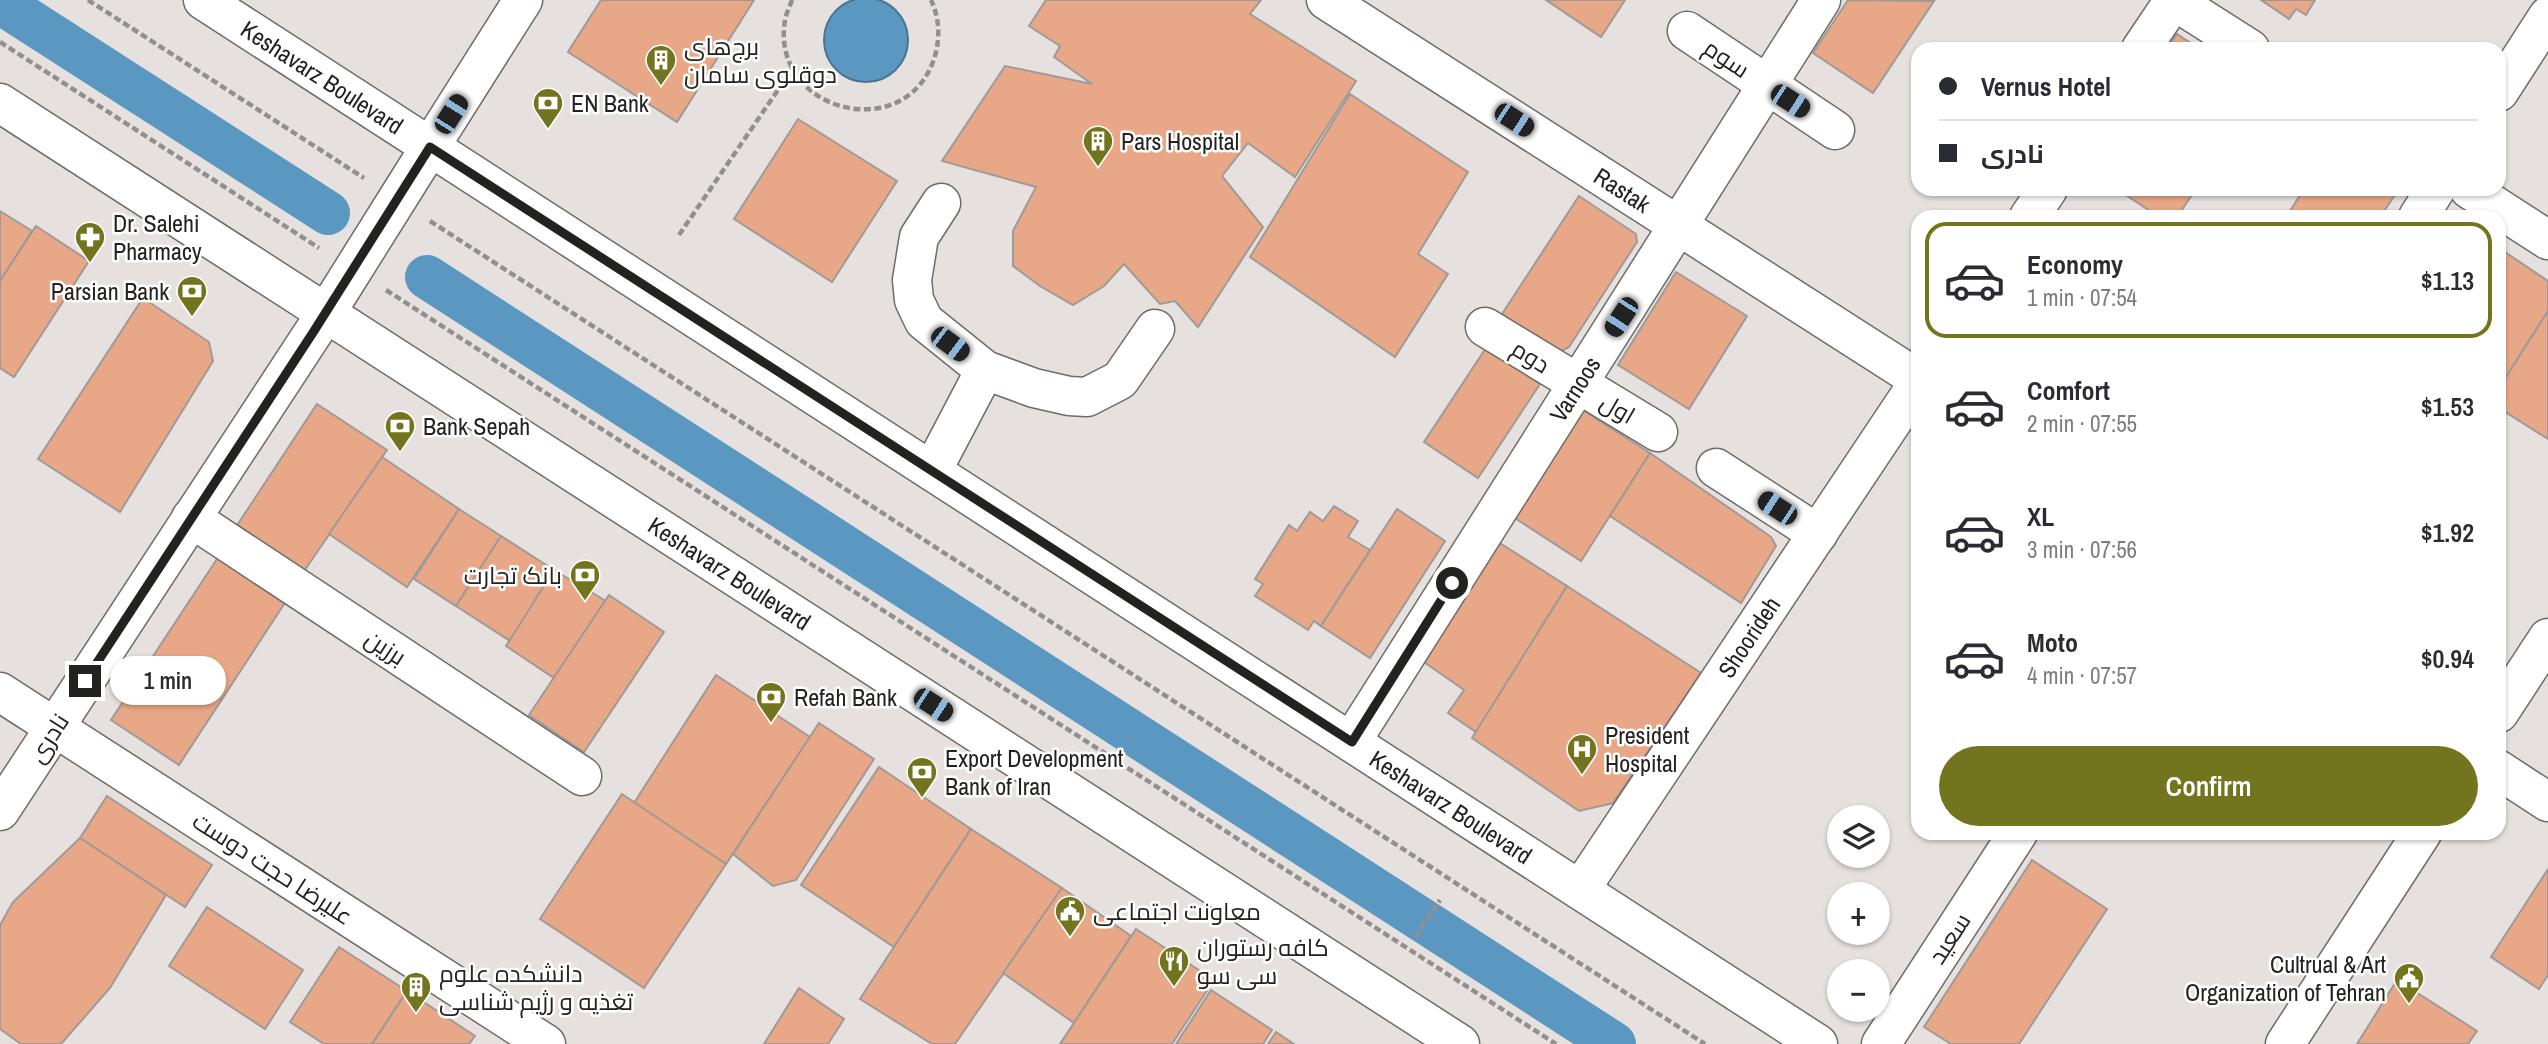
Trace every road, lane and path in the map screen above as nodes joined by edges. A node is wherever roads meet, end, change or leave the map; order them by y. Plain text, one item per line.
1 (88, 0) edge
2 (203, 0) edge
3 (523, 0) edge
4 (792, 0) edge
5 (930, 0) edge
6 (1326, 0) edge
7 (1821, 0) edge
8 (2174, 0) edge
9 (2548, 16) edge
10 (1687, 31) dead end
11 (0, 42) edge
12 (2146, 42) edge
13 (2239, 42) edge
14 (793, 68) junction
15 (2506, 81) edge
16 (1767, 86) junction
17 (0, 103) edge
18 (1835, 130) dead end
19 (430, 147) junction
20 (2480, 196) edge
21 (397, 199) junction
22 (942, 203) dead end
23 (2502, 210) edge
24 (2506, 213) edge
25 (1679, 225) junction
26 (679, 234) dead end
27 (2548, 240) edge
28 (353, 269) junction
29 (326, 313) junction
30 (1485, 327) dead end
31 (1155, 329) dead end
32 (985, 370) junction
33 (1911, 376) edge
34 (1578, 385) junction
35 (1911, 392) edge
36 (1658, 432) dead end
37 (1716, 468) dead end
38 (932, 471) junction
39 (191, 518) junction
40 (1818, 534) junction
41 (2548, 638) edge
42 (0, 692) edge
43 (2506, 702) edge
44 (55, 727) junction
45 (1352, 742) junction
46 (2506, 775) edge
47 (582, 776) dead end
48 (2548, 802) edge
49 (0, 811) edge
50 (2013, 840) edge
51 (2416, 840) edge
52 (1580, 890) junction
53 (1440, 900) dead end
54 (1416, 937) dead end
55 (1453, 1042) edge
56 (546, 1044) edge
57 (1556, 1044) edge
58 (1705, 1044) edge
59 (1818, 1044) edge
60 (1881, 1044) edge
61 (2285, 1044) edge

1 - 21 path
2 - 19 street, Keshavarz Boulevard
3 - 19 street, نادری
4 - 14 path
5 - 14 path
6 - 25 street, Rastak
7 - 16 street, Varnoos
8 - 12 street
8 - 13 street
9 - 15 street
10 - 16 street, سوم
11 - 28 path
14 - 26 path
16 - 18 street, سوم
16 - 25 street, Varnoos
17 - 29 street, Keshavarz Boulevard
19 - 21 street, نادری
19 - 38 street, Keshavarz Boulevard
20 - 23 street
21 - 28 street, نادری
21 - 58 path
22 - 32 street
24 - 27 street
25 - 33 street, Rastak
25 - 34 street, Varnoos
28 - 29 street, نادری
28 - 57 path
29 - 39 street, نادری
29 - 55 street, Keshavarz Boulevard
30 - 34 street, دوم
31 - 32 street
32 - 38 street
34 - 36 street, اول
34 - 45 street, Varnoos
35 - 40 street, Shoorideh
37 - 40 street
38 - 45 street, Keshavarz Boulevard
39 - 44 street, نادری
39 - 47 street, برزین
40 - 52 street, Shoorideh
41 - 43 street
42 - 44 street, علیرضا حجت دوست
44 - 49 street, نادری
44 - 56 street, علیرضا حجت دوست
45 - 52 street, Keshavarz Boulevard
46 - 48 street
50 - 60 street, سعید
51 - 61 street
52 - 59 street, Keshavarz Boulevard
53 - 54 path, bridge

